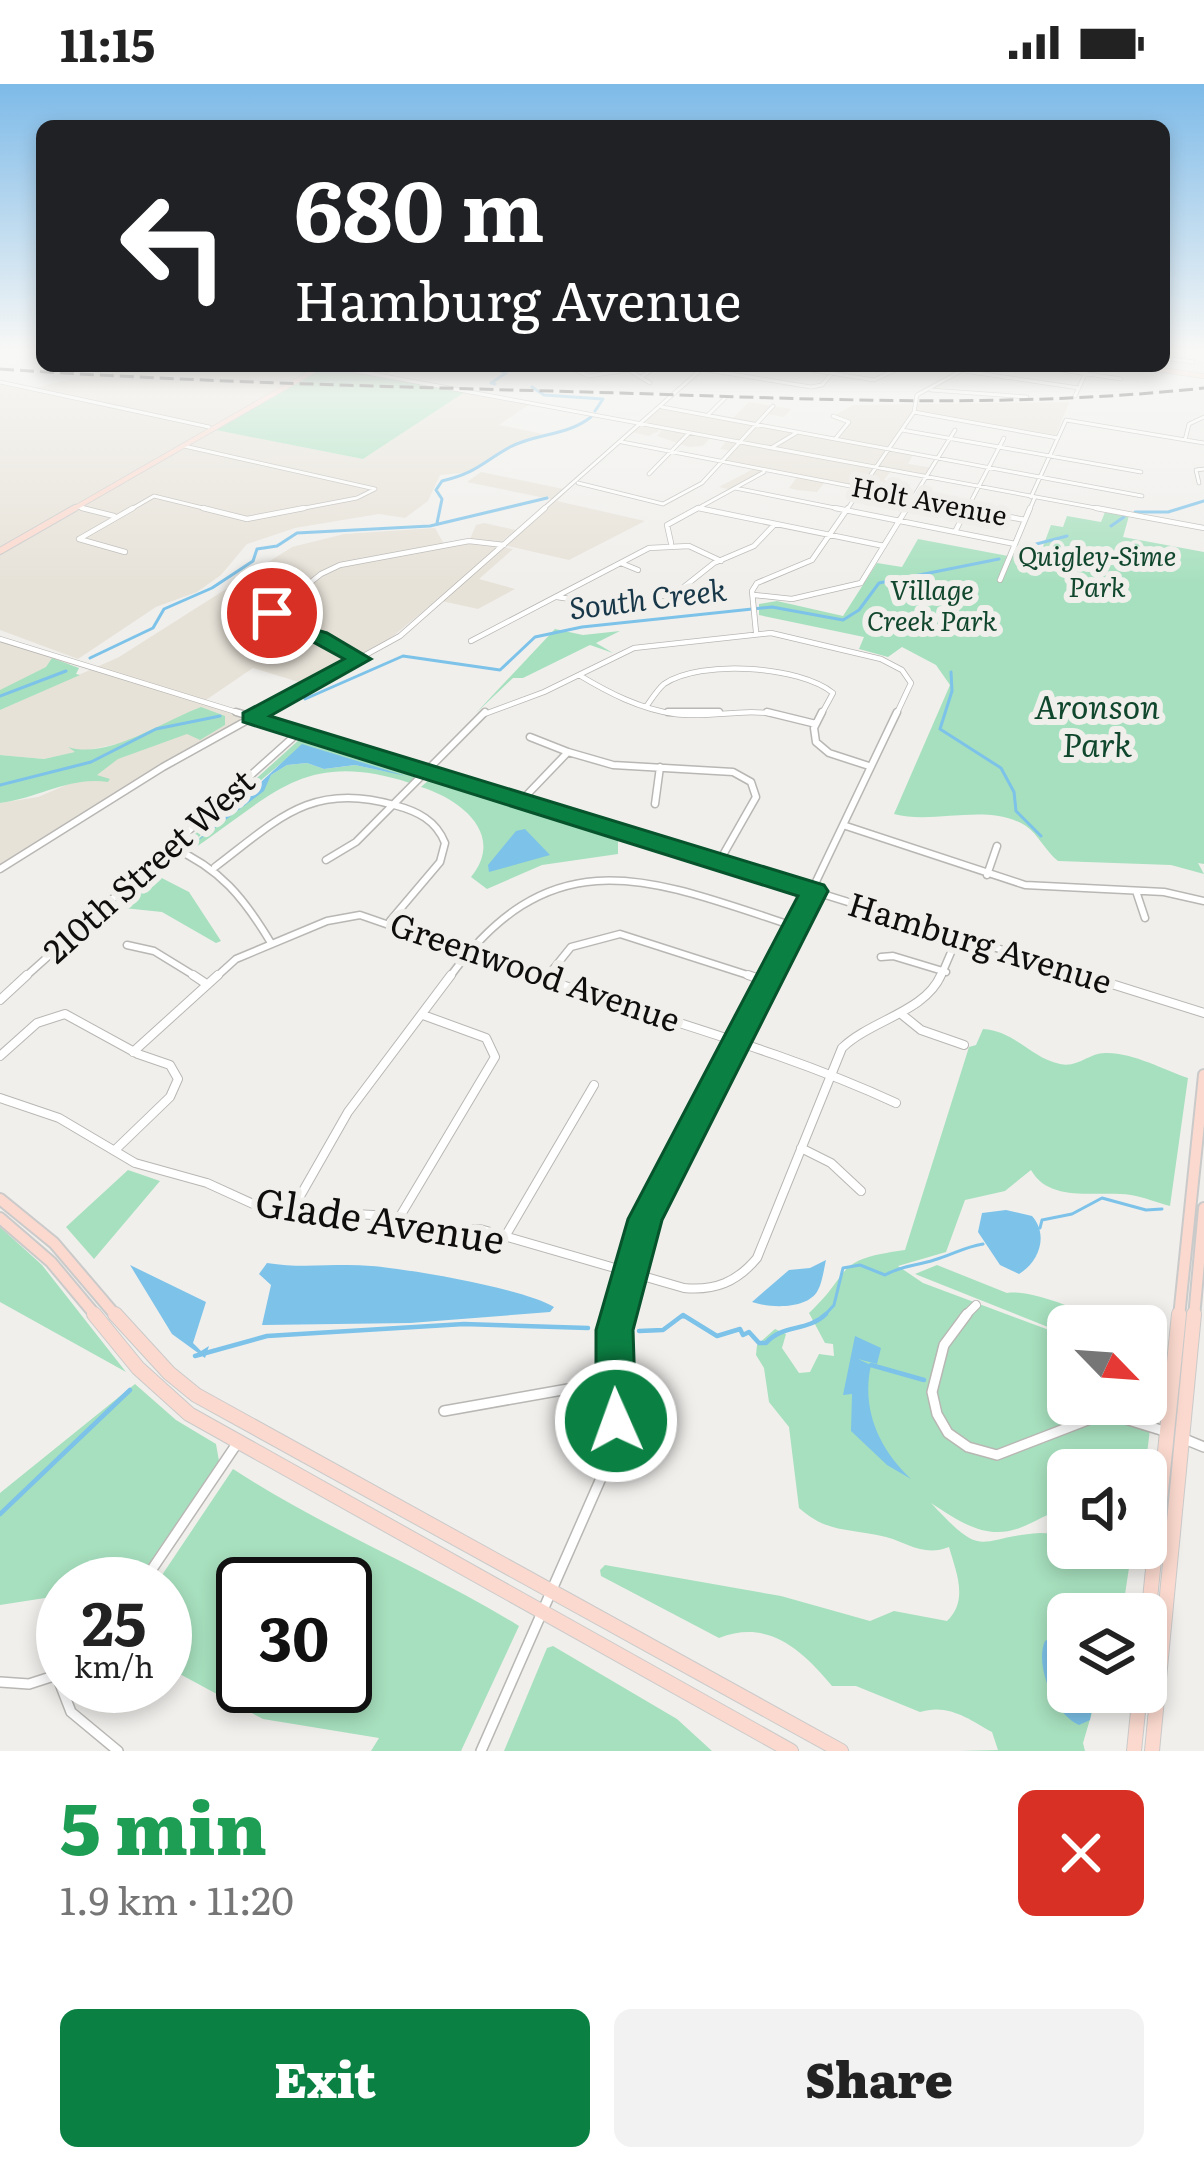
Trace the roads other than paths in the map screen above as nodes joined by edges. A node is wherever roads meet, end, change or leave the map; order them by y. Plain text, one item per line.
1 (206, 429) edge
2 (214, 429) edge
3 (636, 429) edge
4 (667, 429) edge
5 (753, 429) edge
6 (786, 429) edge
7 (843, 429) edge
8 (1007, 429) edge
9 (1062, 429) edge
10 (1118, 429) edge
11 (1188, 429) edge
12 (902, 430) joint
13 (956, 430) dead end
14 (799, 431) junction
15 (689, 433) junction
16 (836, 438) junction
17 (950, 438) junction
18 (1004, 438) dead end
19 (1058, 438) junction
20 (1185, 440) junction
21 (622, 442) junction
22 (740, 442) junction
23 (1204, 443) edge
24 (184, 446) junction
25 (1000, 447) junction
26 (770, 448) junction
27 (890, 448) junction
28 (671, 452) junction
29 (1050, 456) junction
30 (939, 457) junction
31 (722, 461) junction
32 (990, 466) junction
33 (876, 468) junction
34 (1204, 469) edge
35 (767, 470) junction
36 (1141, 472) dead end
37 (649, 474) dead end
38 (1041, 476) junction
39 (927, 477) junction
40 (576, 483) junction
41 (1199, 483) dead end
42 (979, 487) junction
43 (735, 488) junction
44 (861, 488) junction
45 (1142, 496) dead end
46 (1033, 497) junction
47 (914, 499) junction
48 (74, 506) junction
49 (698, 508) junction
50 (968, 509) junction
51 (846, 510) junction
52 (114, 516) junction
53 (1025, 520) junction
54 (900, 521) junction
55 (776, 524) junction
56 (1204, 528) edge
57 (955, 532) junction
58 (829, 535) junction
59 (671, 544) junction
60 (1015, 544) junction
61 (504, 545) junction
62 (884, 546) junction
63 (0, 548) edge
64 (125, 552) dead end
65 (721, 561) junction
66 (620, 562) junction
67 (638, 570) dead end
68 (1000, 580) dead end
69 (754, 595) junction
70 (557, 597) junction
71 (756, 632) junction
72 (0, 639) edge
73 (471, 640) dead end
74 (360, 659) junction
75 (579, 675) junction
76 (646, 706) junction
77 (251, 717) junction
78 (816, 724) junction
79 (298, 732) junction
80 (530, 737) dead end
81 (568, 752) junction
82 (869, 766) junction
83 (660, 767) junction
84 (428, 772) junction
85 (521, 801) junction
86 (656, 804) dead end
87 (396, 805) junction
88 (846, 826) junction
89 (997, 846) dead end
90 (171, 847) junction
91 (326, 860) dead end
92 (718, 862) junction
93 (215, 867) junction
94 (0, 869) edge
95 (987, 875) junction
96 (814, 891) junction
97 (1136, 891) junction
98 (1204, 901) edge
99 (1145, 918) dead end
100 (390, 922) junction
101 (796, 927) junction
102 (958, 936) junction
103 (272, 943) junction
104 (127, 945) dead end
105 (471, 952) junction
106 (881, 957) dead end
107 (946, 972) junction
108 (546, 979) junction
109 (768, 982) junction
110 (205, 983) junction
111 (0, 1000) edge
112 (1204, 1012) edge
113 (900, 1013) junction
114 (423, 1015) junction
115 (738, 1041) junction
116 (964, 1045) dead end
117 (133, 1052) junction
118 (0, 1056) edge
119 (830, 1074) junction
120 (1204, 1075) edge
121 (594, 1085) dead end
122 (0, 1098) edge
123 (896, 1103) dead end
124 (801, 1148) junction
125 (115, 1150) junction
126 (861, 1191) dead end
127 (0, 1199) edge
128 (1204, 1208) edge
129 (290, 1214) junction
130 (0, 1218) edge
131 (399, 1218) junction
132 (506, 1235) junction
133 (629, 1272) junction
134 (976, 1305) dead end
135 (616, 1389) junction
136 (444, 1412) dead end
137 (1166, 1432) junction
138 (1182, 1438) junction
139 (238, 1442) junction
140 (1204, 1447) edge
141 (160, 1557) edge
142 (551, 1592) junction
143 (1150, 1593) edge
144 (542, 1612) junction
145 (0, 1682) edge
146 (36, 1682) edge
147 (70, 1713) edge
148 (1138, 1713) edge
149 (118, 1751) edge
150 (481, 1751) edge
151 (791, 1751) edge
152 (841, 1751) edge
153 (1134, 1751) edge
154 (1152, 1751) edge

1 - 48 main road
2 - 24 main road
3 - 21 street, 210th Street West
4 - 15 street
5 - 22 street
6 - 14 street
7 - 16 street
8 - 19 street
9 - 19 street
10 - 20 street
11 - 20 street
12 - 17 street
12 - 27 street
13 - 17 street
14 - 16 street
14 - 26 street
15 - 22 street
15 - 28 street
16 - 27 street
17 - 25 street
17 - 30 street
18 - 25 street
19 - 29 street
20 - 23 street
21 - 28 street, Holt Avenue
21 - 40 street, 210th Street West
22 - 26 street
22 - 31 street
24 - 48 main road
24 - 52 street
25 - 29 street
25 - 32 street
26 - 33 street
27 - 30 street
27 - 33 street
28 - 31 street, Holt Avenue
28 - 37 street
29 - 36 street
29 - 38 street
30 - 32 street
30 - 39 street
31 - 35 street, Holt Avenue
31 - 40 street
32 - 38 street
32 - 42 street
33 - 39 street
33 - 44 street
34 - 41 street
35 - 43 street
35 - 44 street, Holt Avenue
38 - 45 street
38 - 46 street
39 - 42 street
39 - 47 street
40 - 61 street, 210th Street West
42 - 46 street
42 - 50 street
43 - 49 street
43 - 51 street
44 - 47 street, Holt Avenue
44 - 51 street
46 - 53 street
46 - 56 street
47 - 50 street, Holt Avenue
47 - 54 street
48 - 52 street
48 - 63 main road
48 - 63 main road
49 - 55 street
49 - 59 street
50 - 53 street, Holt Avenue
50 - 57 street
51 - 54 street
51 - 58 street
52 - 64 street
53 - 60 street
54 - 57 street
54 - 62 street
55 - 58 street
55 - 65 street
57 - 60 street
58 - 62 street
58 - 69 street
59 - 65 street
59 - 66 street
60 - 68 street
61 - 74 street, 210th Street West
61 - 74 street
62 - 69 street
65 - 70 street
66 - 67 street
66 - 70 street
69 - 71 street
70 - 73 street
71 - 75 street
71 - 82 street
72 - 77 street, Hamburg Avenue
74 - 77 street, 210th Street West
75 - 76 street
75 - 84 street
76 - 78 street
76 - 78 street
77 - 79 street, Hamburg Avenue
77 - 94 street, 210th Street West
78 - 82 street
79 - 84 street, Hamburg Avenue
79 - 90 street, 210th Street West
80 - 81 street
81 - 83 street
81 - 85 street
82 - 88 street
83 - 86 street
83 - 92 street
84 - 85 street, Hamburg Avenue
84 - 87 street
85 - 92 street, Hamburg Avenue
87 - 91 street
87 - 93 street
87 - 100 street
88 - 95 street
88 - 96 street
89 - 95 street
90 - 93 street
90 - 111 street, 210th Street West
92 - 96 street, Hamburg Avenue
93 - 103 street
95 - 97 street
96 - 101 street
96 - 102 street, Hamburg Avenue
97 - 98 street
97 - 99 street
100 - 103 street, Greenwood Avenue
100 - 105 street, Greenwood Avenue
101 - 105 street
101 - 109 street
102 - 107 street
102 - 112 street, Hamburg Avenue
103 - 110 street, Greenwood Avenue
104 - 110 street
105 - 108 street, Greenwood Avenue
105 - 114 street
106 - 107 street
107 - 113 street
108 - 109 street
108 - 115 street, Greenwood Avenue
109 - 115 street
110 - 117 street, Greenwood Avenue
113 - 116 street
113 - 119 street
114 - 129 street
114 - 131 street
115 - 119 street, Greenwood Avenue
115 - 133 street
117 - 118 street
117 - 125 street
119 - 123 street, Greenwood Avenue
119 - 124 street
120 - 137 main road
121 - 132 street
122 - 125 street, Glade Avenue
124 - 126 street
124 - 133 street, Glade Avenue
125 - 129 street, Glade Avenue
127 - 142 main road
128 - 138 main road
129 - 131 street, Glade Avenue
130 - 139 main road
131 - 132 street, Glade Avenue
132 - 133 street, Glade Avenue
133 - 135 street
134 - 137 street
135 - 136 street
135 - 142 street
137 - 138 street
137 - 143 main road
138 - 140 street
138 - 154 main road
139 - 141 street
139 - 144 main road
142 - 144 street
142 - 152 main road
144 - 150 street
144 - 151 main road
145 - 146 street
147 - 149 street
148 - 153 main road

